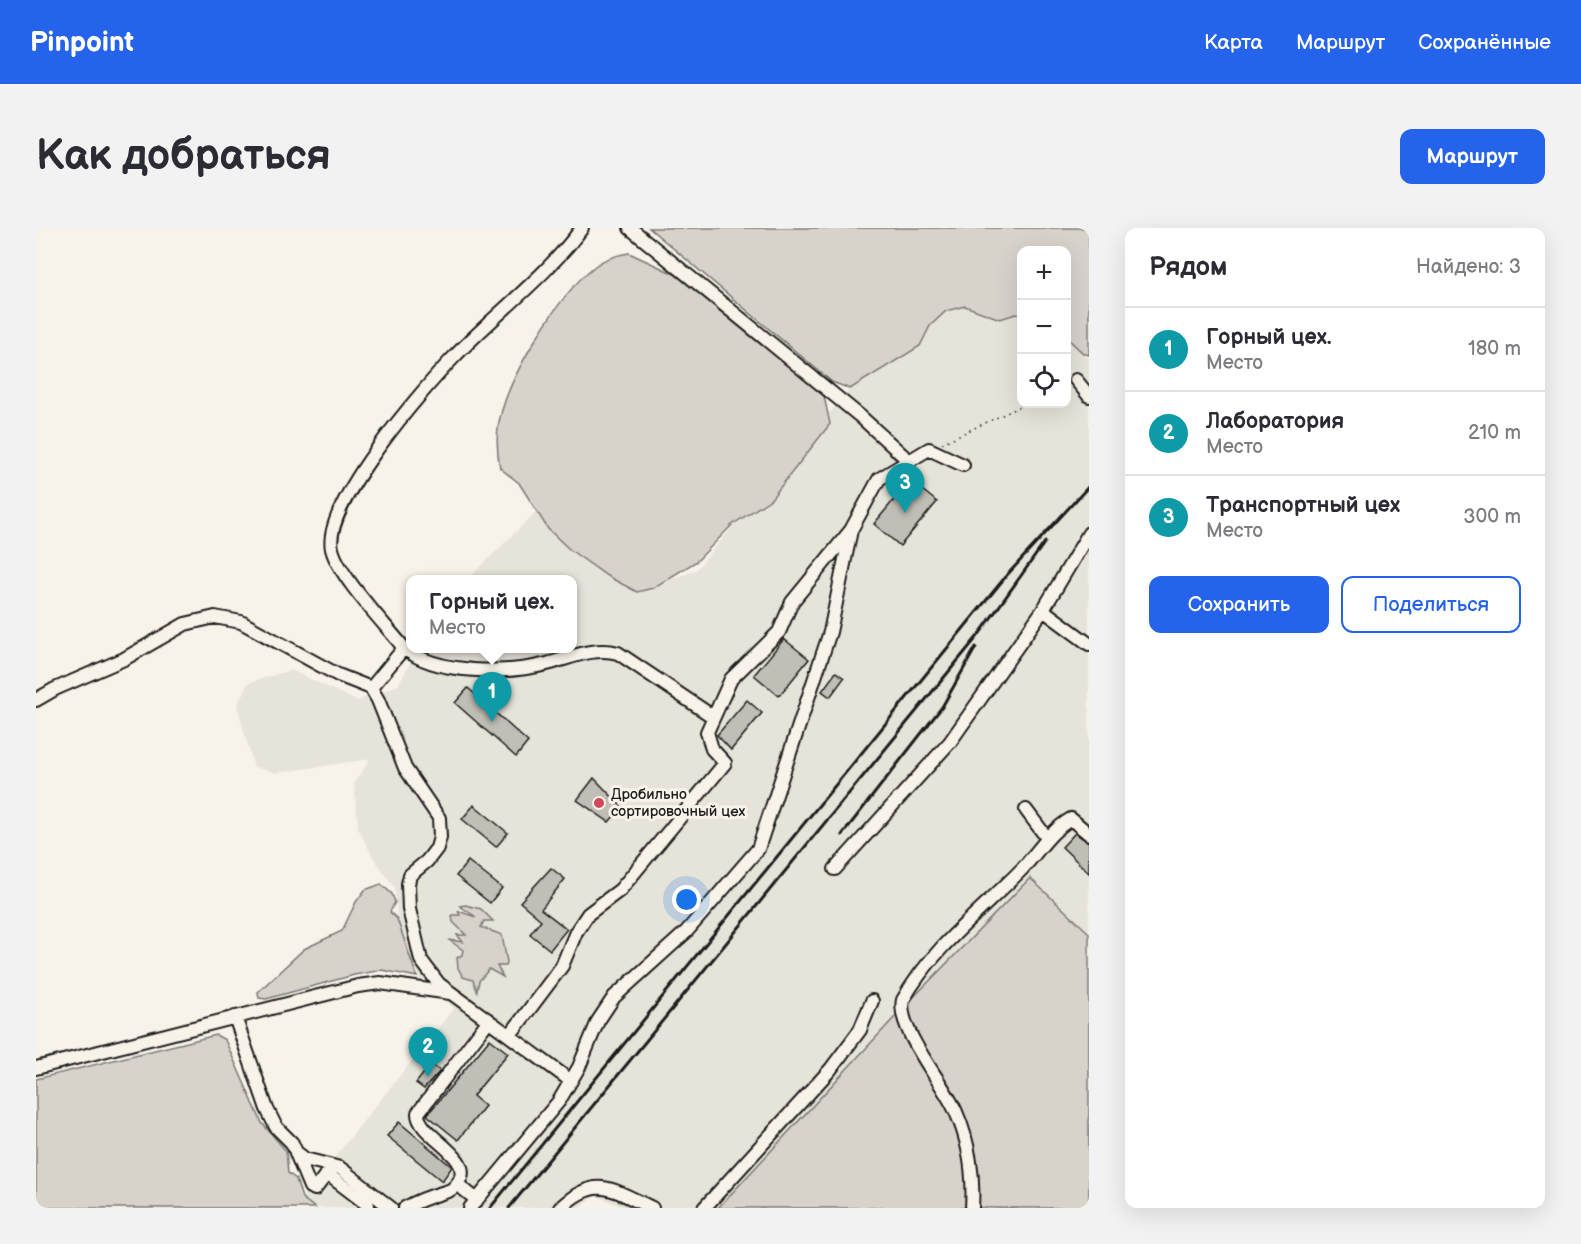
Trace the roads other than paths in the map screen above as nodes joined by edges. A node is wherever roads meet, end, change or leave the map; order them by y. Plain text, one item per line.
1 (582, 228) edge
2 (630, 228) edge
3 (1076, 380) dead end
4 (1089, 396) edge
5 (909, 461) junction
6 (963, 465) dead end
7 (851, 530) junction
8 (1089, 532) edge
9 (1043, 610) junction
10 (1089, 644) edge
11 (404, 648) joint
12 (412, 653) edge
13 (371, 688) junction
14 (36, 700) edge
15 (712, 716) junction
16 (1026, 810) dead end
17 (1089, 834) edge
18 (1047, 838) junction
19 (834, 869) dead end
20 (451, 994) junction
21 (872, 1001) dead end
22 (235, 1017) junction
23 (489, 1020) junction
24 (510, 1035) junction
25 (36, 1068) edge
26 (571, 1081) junction
27 (296, 1152) junction
28 (457, 1184) junction
29 (474, 1204) edge
30 (368, 1205) dead end
31 (391, 1208) edge
32 (405, 1208) edge
33 (560, 1208) edge
34 (652, 1208) edge
35 (704, 1208) edge
36 (972, 1208) edge

1 - 11 lane
2 - 5 lane
3 - 4 lane
5 - 6 lane
5 - 7 lane
7 - 15 lane
7 - 26 lane
8 - 9 lane
9 - 10 lane
9 - 19 lane
11 - 13 lane
12 - 15 lane
13 - 14 lane
13 - 20 lane
15 - 24 lane
16 - 18 lane
17 - 18 lane
18 - 36 lane
20 - 22 lane
20 - 23 lane
21 - 35 lane
22 - 25 lane
22 - 27 lane
23 - 24 lane
23 - 28 lane
24 - 26 lane
26 - 29 lane
27 - 30 lane
27 - 31 lane
28 - 29 lane
28 - 32 lane
33 - 34 lane

